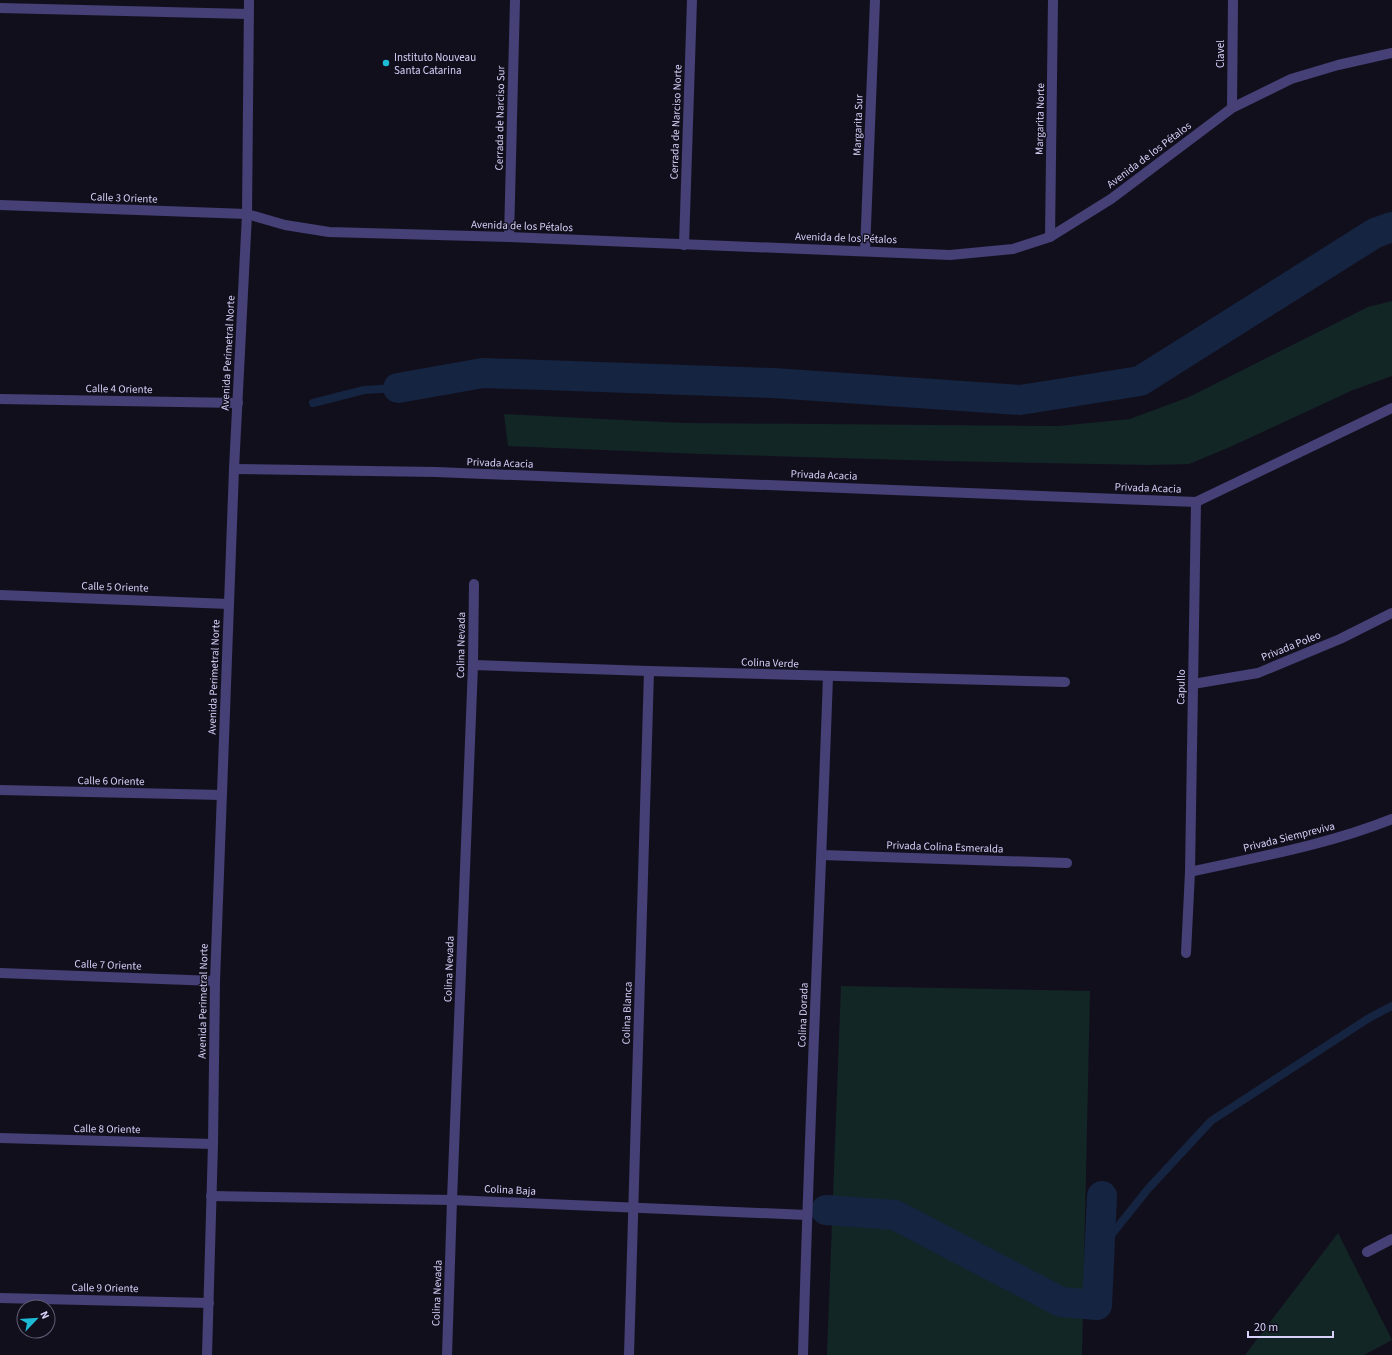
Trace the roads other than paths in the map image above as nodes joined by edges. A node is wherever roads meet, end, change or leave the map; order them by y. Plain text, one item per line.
1 (249, 0) edge
2 (515, 0) edge
3 (692, 0) edge
4 (874, 0) edge
5 (1053, 0) edge
6 (1233, 0) edge
7 (0, 8) edge
8 (248, 14) junction
9 (1392, 53) edge
10 (1232, 108) junction
11 (0, 206) edge
12 (247, 214) junction
13 (509, 237) junction
14 (1050, 237) junction
15 (684, 244) junction
16 (865, 251) junction
17 (0, 399) edge
18 (238, 403) junction
19 (1392, 408) edge
20 (234, 469) junction
21 (1196, 502) junction
22 (474, 584) dead end
23 (0, 595) edge
24 (229, 604) junction
25 (1392, 613) edge
26 (473, 665) junction
27 (649, 671) junction
28 (828, 676) junction
29 (1065, 682) dead end
30 (1192, 684) junction
31 (0, 790) edge
32 (222, 795) junction
33 (1392, 819) edge
34 (822, 855) junction
35 (1067, 863) dead end
36 (1190, 872) junction
37 (1186, 953) dead end
38 (0, 973) edge
39 (215, 981) junction
40 (0, 1138) edge
41 (213, 1144) junction
42 (211, 1196) junction
43 (452, 1200) junction
44 (632, 1208) junction
45 (807, 1215) junction
46 (1392, 1239) edge
47 (1367, 1252) dead end
48 (0, 1298) edge
49 (209, 1303) junction
50 (207, 1355) edge
51 (448, 1355) edge
52 (629, 1355) edge
53 (803, 1355) edge

1 - 8 street, Avenida Perimetral Norte
2 - 13 street, Cerrada de Narciso Sur
3 - 15 street, Cerrada de Narciso Norte
4 - 16 street, Margarita Sur
5 - 14 street, Margarita Norte
6 - 10 street, Clavel
7 - 8 street
8 - 12 street, Avenida Perimetral Norte
9 - 10 street, Avenida de los Pétalos
10 - 14 street, Avenida de los Pétalos
11 - 12 street, Calle 3 Oriente
12 - 13 street, Avenida de los Pétalos
12 - 18 street, Avenida Perimetral Norte
13 - 15 street, Avenida de los Pétalos
14 - 16 street, Avenida de los Pétalos
15 - 16 street, Avenida de los Pétalos
17 - 18 street, Calle 4 Oriente
18 - 20 street, Avenida Perimetral Norte
19 - 21 street, Privada Acacia
20 - 21 street, Privada Acacia
20 - 24 street, Avenida Perimetral Norte
21 - 30 street, Capullo
22 - 26 street, Colina Nevada
23 - 24 street, Calle 5 Oriente
24 - 32 street, Avenida Perimetral Norte
25 - 30 street, Privada Poleo
26 - 27 street, Colina Verde
26 - 43 street, Colina Nevada
27 - 28 street, Colina Verde
27 - 44 street, Colina Blanca
28 - 29 street, Colina Verde
28 - 34 street, Colina Dorada
30 - 36 street, Capullo
31 - 32 street, Calle 6 Oriente
32 - 39 street, Avenida Perimetral Norte
33 - 36 street, Privada Siempreviva
34 - 35 street, Privada Colina Esmeralda
34 - 45 street, Colina Dorada
36 - 37 street, Capullo
38 - 39 street, Calle 7 Oriente
39 - 41 street, Avenida Perimetral Norte
40 - 41 street, Calle 8 Oriente
41 - 42 street, Avenida Perimetral Norte
42 - 43 street, Colina Baja
42 - 49 street, Avenida Perimetral Norte
43 - 44 street, Colina Baja
43 - 51 street, Colina Nevada
44 - 45 street, Colina Baja
44 - 52 street, Colina Blanca
45 - 53 street, Colina Dorada
46 - 47 street
48 - 49 street, Calle 9 Oriente
49 - 50 street, Avenida Perimetral Norte

